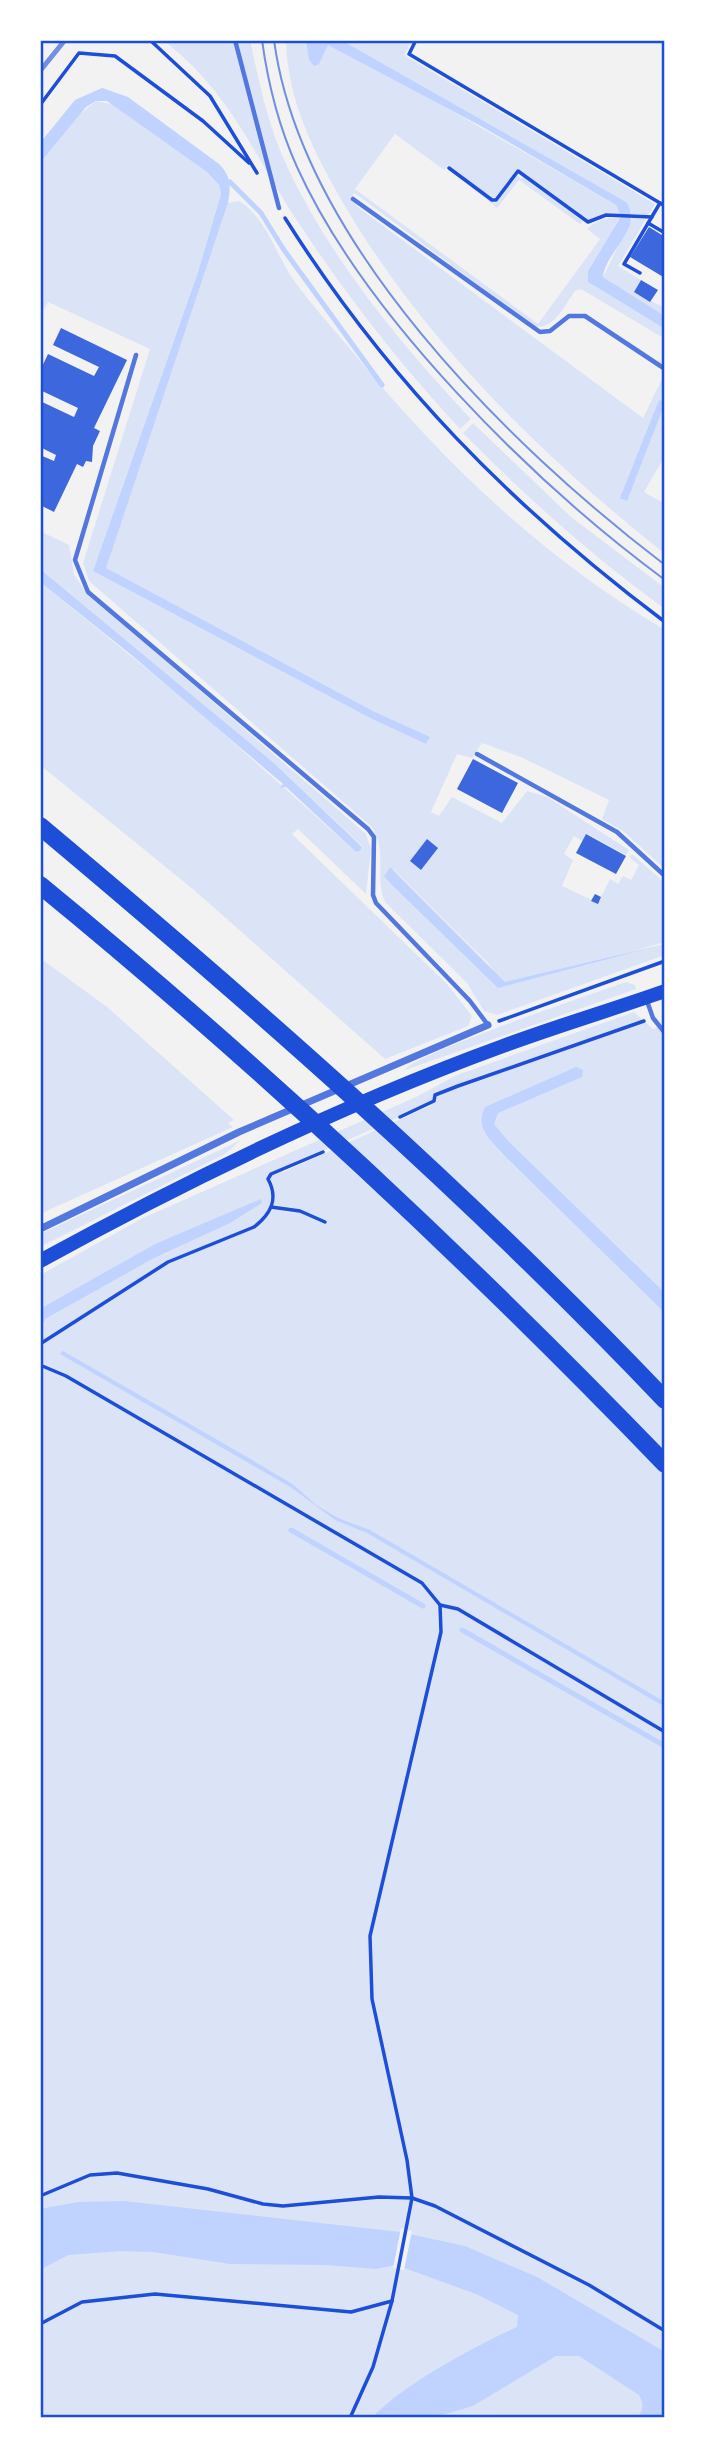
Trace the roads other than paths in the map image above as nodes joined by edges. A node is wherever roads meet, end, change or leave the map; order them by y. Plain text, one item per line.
1 (235, 40) edge
2 (353, 199) dead end
3 (279, 208) road end
4 (136, 355) dead end
5 (665, 369) edge
6 (477, 754) dead end
7 (40, 826) edge
8 (665, 876) edge
9 (40, 885) edge
10 (665, 991) edge
11 (646, 998) junction
12 (488, 1025) joint
13 (665, 1033) edge
14 (40, 1229) edge
15 (40, 1261) edge
16 (665, 1400) edge
17 (665, 1464) edge

1 - 3 lane
2 - 5 lane
4 - 12 lane
6 - 8 lane
7 - 16 highway
9 - 17 highway
10 - 11 main road
11 - 13 lane
11 - 15 main road
12 - 14 street

